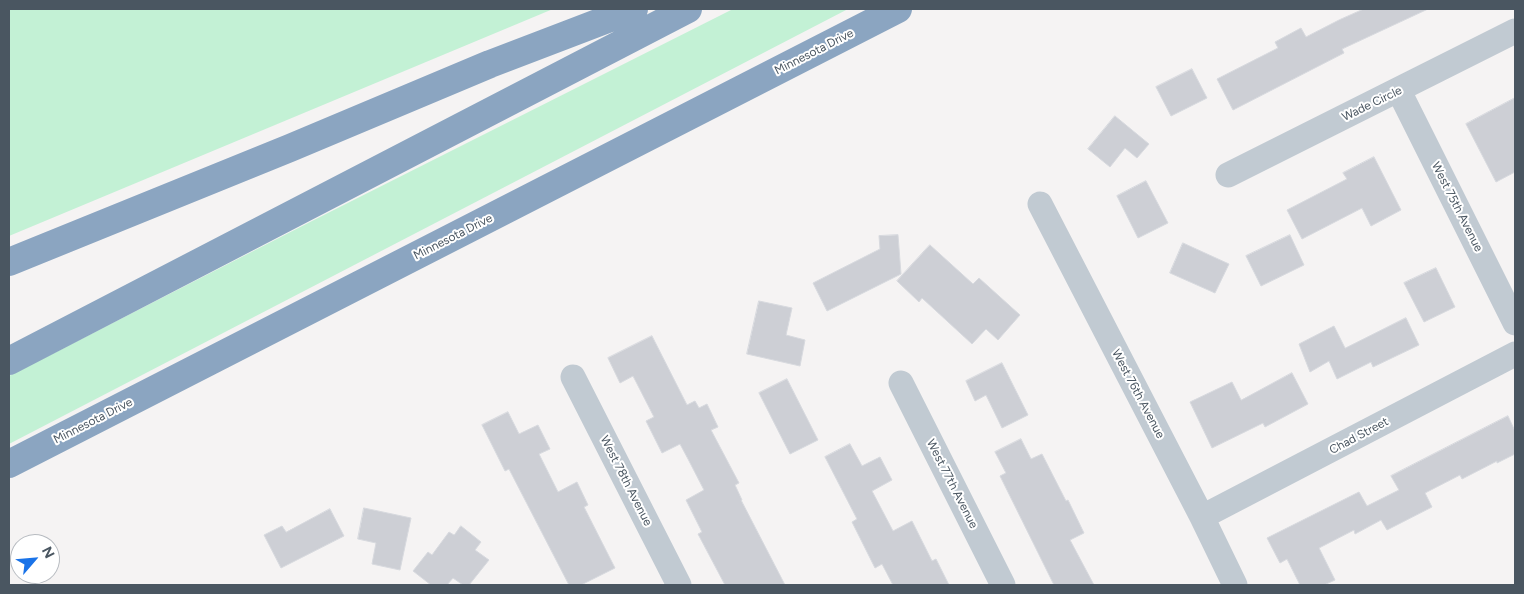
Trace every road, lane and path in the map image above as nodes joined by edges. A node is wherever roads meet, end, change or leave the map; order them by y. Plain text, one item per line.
1 (634, 9) edge
2 (688, 9) edge
3 (898, 9) edge
4 (1515, 31) edge
5 (1399, 91) junction
6 (1228, 175) dead end
7 (1040, 204) dead end
8 (9, 262) edge
9 (1515, 322) edge
10 (1515, 354) edge
11 (9, 361) edge
12 (573, 377) dead end
13 (901, 383) dead end
14 (9, 464) edge
15 (1202, 517) junction
16 (680, 585) edge
17 (1003, 585) edge
18 (1235, 585) edge

1 - 8 highway
2 - 11 highway
3 - 14 highway, Minnesota Drive
4 - 5 street, Wade Circle
5 - 6 street, Wade Circle
5 - 9 street, West 75th Avenue
7 - 15 street, West 76th Avenue
10 - 15 street, Chad Street
12 - 16 street, West 78th Avenue
13 - 17 street, West 77th Avenue
15 - 18 street, West 76th Avenue

